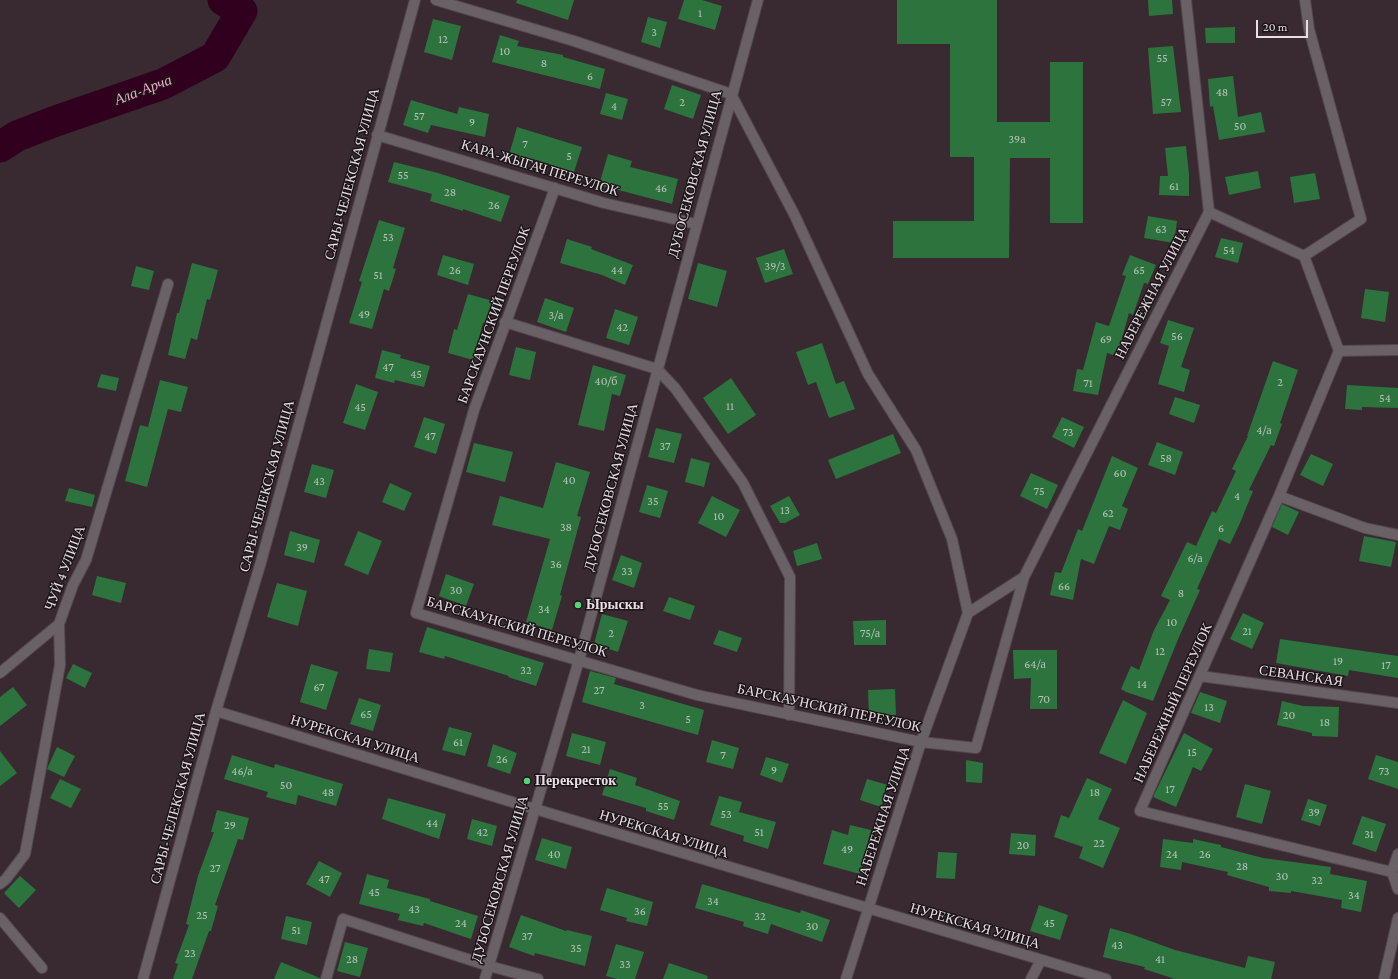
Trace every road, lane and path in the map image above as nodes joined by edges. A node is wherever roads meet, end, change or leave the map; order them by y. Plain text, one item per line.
1 (414, 0) edge
2 (436, 0) edge
3 (758, 0) edge
4 (1186, 0) edge
5 (1305, 0) edge
6 (731, 94) junction
7 (377, 135) junction
8 (555, 188) junction
9 (1209, 212) junction
10 (696, 224) junction
11 (1304, 256) junction
12 (168, 284) dead end
13 (505, 322) junction
14 (1398, 350) edge
15 (1338, 351) junction
16 (657, 369) junction
17 (1279, 496) junction
18 (1398, 535) edge
19 (1024, 577) junction
20 (968, 613) junction
21 (59, 624) junction
22 (579, 660) junction
23 (0, 673) edge
24 (1200, 676) junction
25 (1398, 703) edge
26 (216, 711) junction
27 (789, 715) junction
28 (921, 742) junction
29 (976, 748) joint
30 (535, 809) junction
31 (1398, 854) edge
32 (1392, 872) junction
33 (0, 884) edge
34 (1398, 888) edge
35 (868, 910) junction
36 (0, 918) edge
37 (1398, 918) edge
38 (1041, 960) junction
39 (489, 966) junction
40 (42, 968) dead end
41 (143, 979) edge
42 (326, 979) edge
43 (485, 979) edge
44 (538, 979) edge
45 (846, 979) edge
46 (1031, 979) edge
47 (1106, 979) edge
48 (1384, 979) edge

1 - 7 street, САРЫ-ЧЕЛЕКСКАЯ УЛИЦА
2 - 6 street
3 - 6 street, ДУБОСЕКОВСКАЯ УЛИЦА
4 - 9 street
5 - 11 street
6 - 10 street, ДУБОСЕКОВСКАЯ УЛИЦА
6 - 20 street
7 - 8 street, КАРА-ЖЫГАЧ ПЕРЕУЛОК
7 - 26 street, САРЫ-ЧЕЛЕКСКАЯ УЛИЦА
8 - 10 street, КАРА-ЖЫГАЧ ПЕРЕУЛОК
8 - 13 street, БАРСКАУНСКИЙ ПЕРЕУЛОК
9 - 11 street
9 - 19 street, НАБЕРЕЖНАЯ УЛИЦА
10 - 16 street, ДУБОСЕКОВСКАЯ УЛИЦА
11 - 15 street
12 - 21 street, ЧУЙ 4 УЛИЦА
13 - 16 street
13 - 22 street, БАРСКАУНСКИЙ ПЕРЕУЛОК
14 - 15 street
15 - 17 street, НАБЕРЕЖНЫЙ ПЕРЕУЛОК
16 - 22 street, ДУБОСЕКОВСКАЯ УЛИЦА
16 - 27 street
17 - 18 street
17 - 24 street, НАБЕРЕЖНЫЙ ПЕРЕУЛОК
19 - 20 street
19 - 29 street, НАБЕРЕЖНАЯ УЛИЦА
20 - 28 street, НАБЕРЕЖНАЯ УЛИЦА
21 - 23 street
21 - 33 street, ЧУЙ 4 УЛИЦА
22 - 27 street, БАРСКАУНСКИЙ ПЕРЕУЛОК
22 - 30 street, ДУБОСЕКОВСКАЯ УЛИЦА
24 - 25 street, СЕВАНСКАЯ
24 - 32 street, НАБЕРЕЖНЫЙ ПЕРЕУЛОК
26 - 30 street, НУРЕКСКАЯ УЛИЦА
26 - 41 street, САРЫ-ЧЕЛЕКСКАЯ УЛИЦА
27 - 28 street, БАРСКАУНСКИЙ ПЕРЕУЛОК
28 - 29 street, БАРСКАУНСКИЙ ПЕРЕУЛОК
28 - 35 street, НАБЕРЕЖНАЯ УЛИЦА
30 - 35 street, НУРЕКСКАЯ УЛИЦА
30 - 39 street, ДУБОСЕКОВСКАЯ УЛИЦА
31 - 32 street
32 - 34 street
35 - 38 street, НУРЕКСКАЯ УЛИЦА
35 - 45 street, НАБЕРЕЖНАЯ УЛИЦА
36 - 40 street
37 - 48 street
38 - 46 street
38 - 47 street, НУРЕКСКАЯ УЛИЦА
39 - 42 street
39 - 43 street, ДУБОСЕКОВСКАЯ УЛИЦА
39 - 44 street

